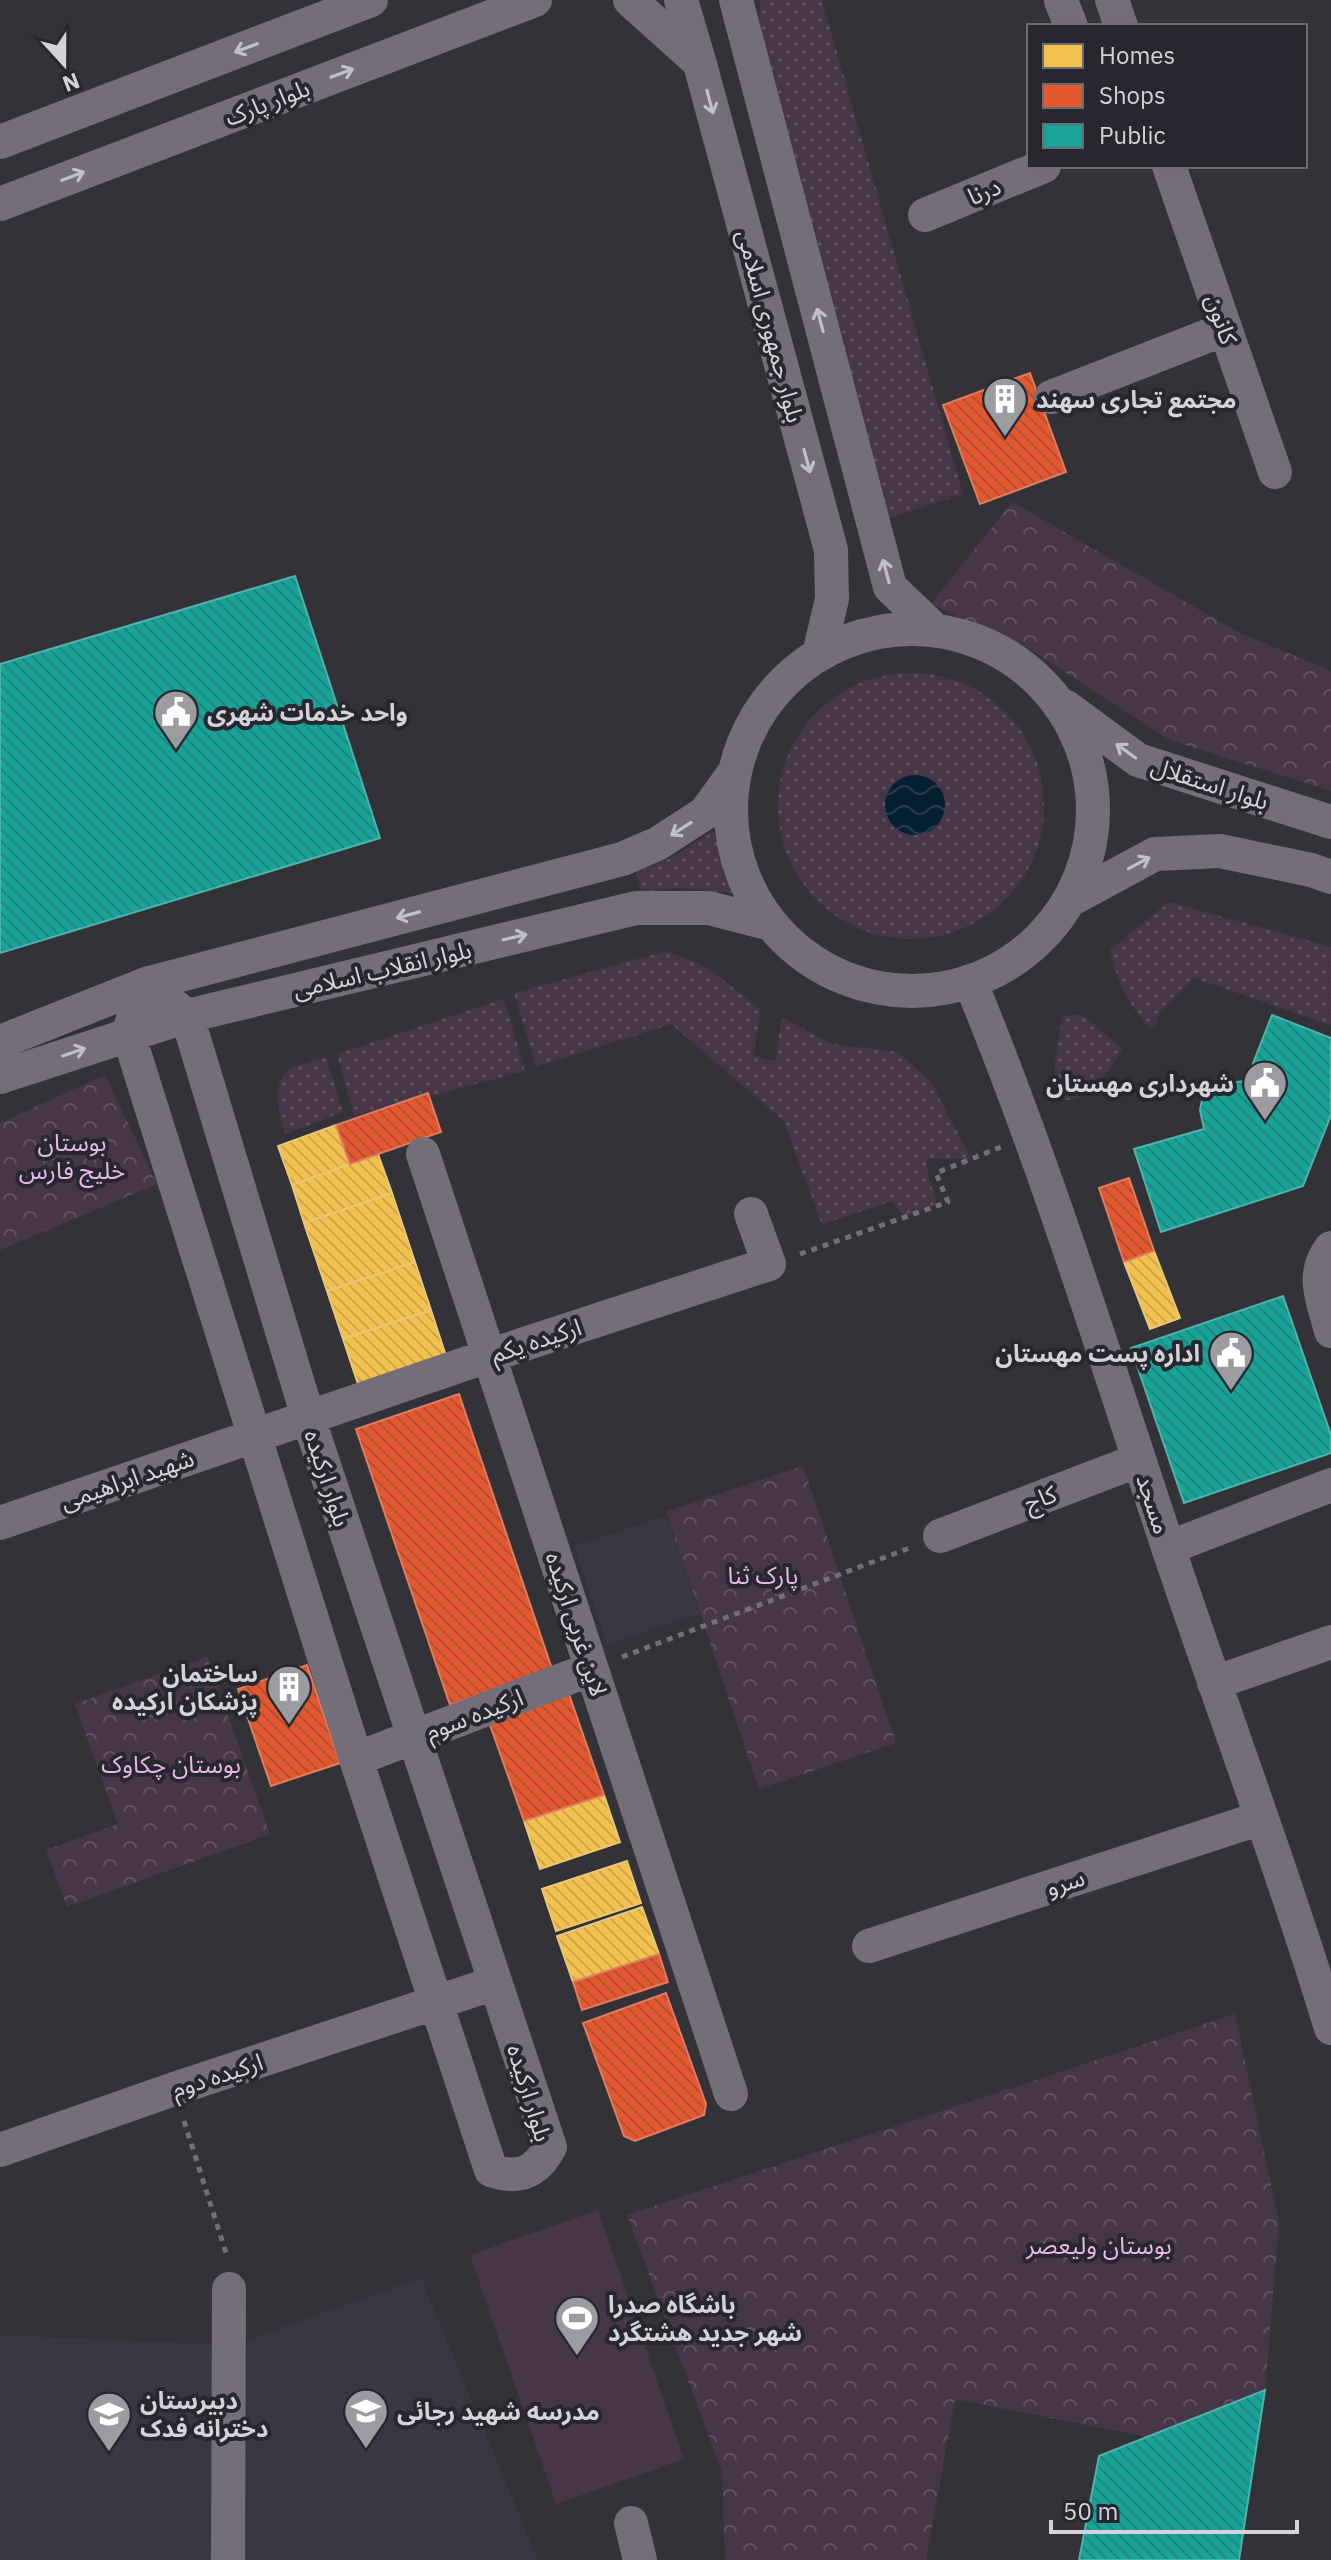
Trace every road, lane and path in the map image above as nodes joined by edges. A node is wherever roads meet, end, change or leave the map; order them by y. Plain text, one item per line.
1 (371, 0) edge
2 (535, 0) edge
3 (630, 0) edge
4 (681, 0) edge
5 (1112, 0) edge
6 (1061, 1) edge
7 (743, 11) edge
8 (1070, 24) edge
9 (1120, 24) edge
10 (700, 64) junction
11 (0, 142) edge
12 (1039, 168) edge
13 (1170, 168) edge
14 (0, 204) edge
15 (925, 215) dead end
16 (1225, 329) junction
17 (1051, 397) dead end
18 (1275, 472) dead end
19 (935, 630) junction
20 (819, 654) junction
21 (1058, 701) junction
22 (734, 773) junction
23 (1331, 822) edge
24 (1331, 877) edge
25 (1070, 900) junction
26 (771, 924) junction
27 (970, 981) junction
28 (146, 984) junction
29 (187, 1016) junction
30 (128, 1033) junction
31 (0, 1042) edge
32 (0, 1077) edge
33 (1030, 1135) junction
34 (423, 1154) dead end
35 (751, 1214) dead end
36 (1331, 1248) edge
37 (769, 1264) junction
38 (1331, 1331) edge
39 (488, 1356) junction
40 (308, 1417) junction
41 (254, 1436) junction
42 (1139, 1460) junction
43 (1331, 1485) edge
44 (0, 1523) edge
45 (940, 1536) joint
46 (1168, 1548) junction
47 (1331, 1642) edge
48 (591, 1669) junction
49 (1214, 1683) junction
50 (413, 1737) junction
51 (356, 1759) junction
52 (1261, 1818) junction
53 (869, 1946) dead end
54 (495, 1983) junction
55 (436, 2004) junction
56 (1331, 2028) edge
57 (174, 2089) junction
58 (731, 2094) dead end
59 (0, 2150) edge
60 (229, 2289) joint
61 (631, 2523) dead end
62 (228, 2560) edge
63 (640, 2560) edge

1 -> 11 street
14 -> 2 street, بلوار پارک
3 - 10 street
4 - 10 street, بلوار جمهوری اسلامی
5 - 9 street
6 - 8 street
19 -> 7 street, بلوار جمهوری اسلامی
10 -> 20 street, بلوار جمهوری اسلامی
12 - 15 street, درنا
13 - 16 street, کانون
16 - 17 street
16 - 18 street, کانون
19 - 20 street
19 - 21 street
20 - 22 street
23 -> 21 street, بلوار استقلال
21 - 25 street
22 - 26 street
22 -> 28 street, بلوار انقلاب اسلامی
25 -> 24 street
25 - 27 street
26 - 27 street
29 -> 26 street, بلوار انقلاب اسلامی
27 - 33 street, مسجد
28 - 29 street
28 - 30 street
28 - 31 street, بلوار انقلاب اسلامی
29 - 30 street, بلوار انقلاب اسلامی
29 - 40 street, بلوار ارکیده
32 -> 30 street, بلوار انقلاب اسلامی
30 - 41 street, بلوار ارکیده
33 - 37 path
33 - 42 street, مسجد
34 - 39 street, لاین غربی ارکیده
35 - 37 street
36 - 38 street
37 - 39 street, ارکیده یکم
39 - 40 street, ارکیده یکم
39 - 48 street, لاین غربی ارکیده
40 - 41 street, ارکیده یکم
40 - 50 street, بلوار ارکیده
41 - 44 street, شهید ابراهیمی
41 - 51 street, بلوار ارکیده
42 - 45 street, کاج
42 - 46 street, مسجد
43 - 46 street
45 - 48 path
46 - 49 street, مسجد
47 - 49 street
48 - 50 street, ارکیده سوم
48 - 58 street, لاین غربی ارکیده
49 - 52 street, مسجد
50 - 51 street, ارکیده سوم
50 - 54 street, بلوار ارکیده
51 - 55 street, بلوار ارکیده
52 - 53 street, سرو
52 - 56 street, مسجد
54 - 55 street, ارکیده دوم
54 - 55 street, بلوار ارکیده
55 - 57 street, ارکیده دوم
57 - 59 street, ارکیده دوم
57 - 60 path
60 - 62 street
61 - 63 street

